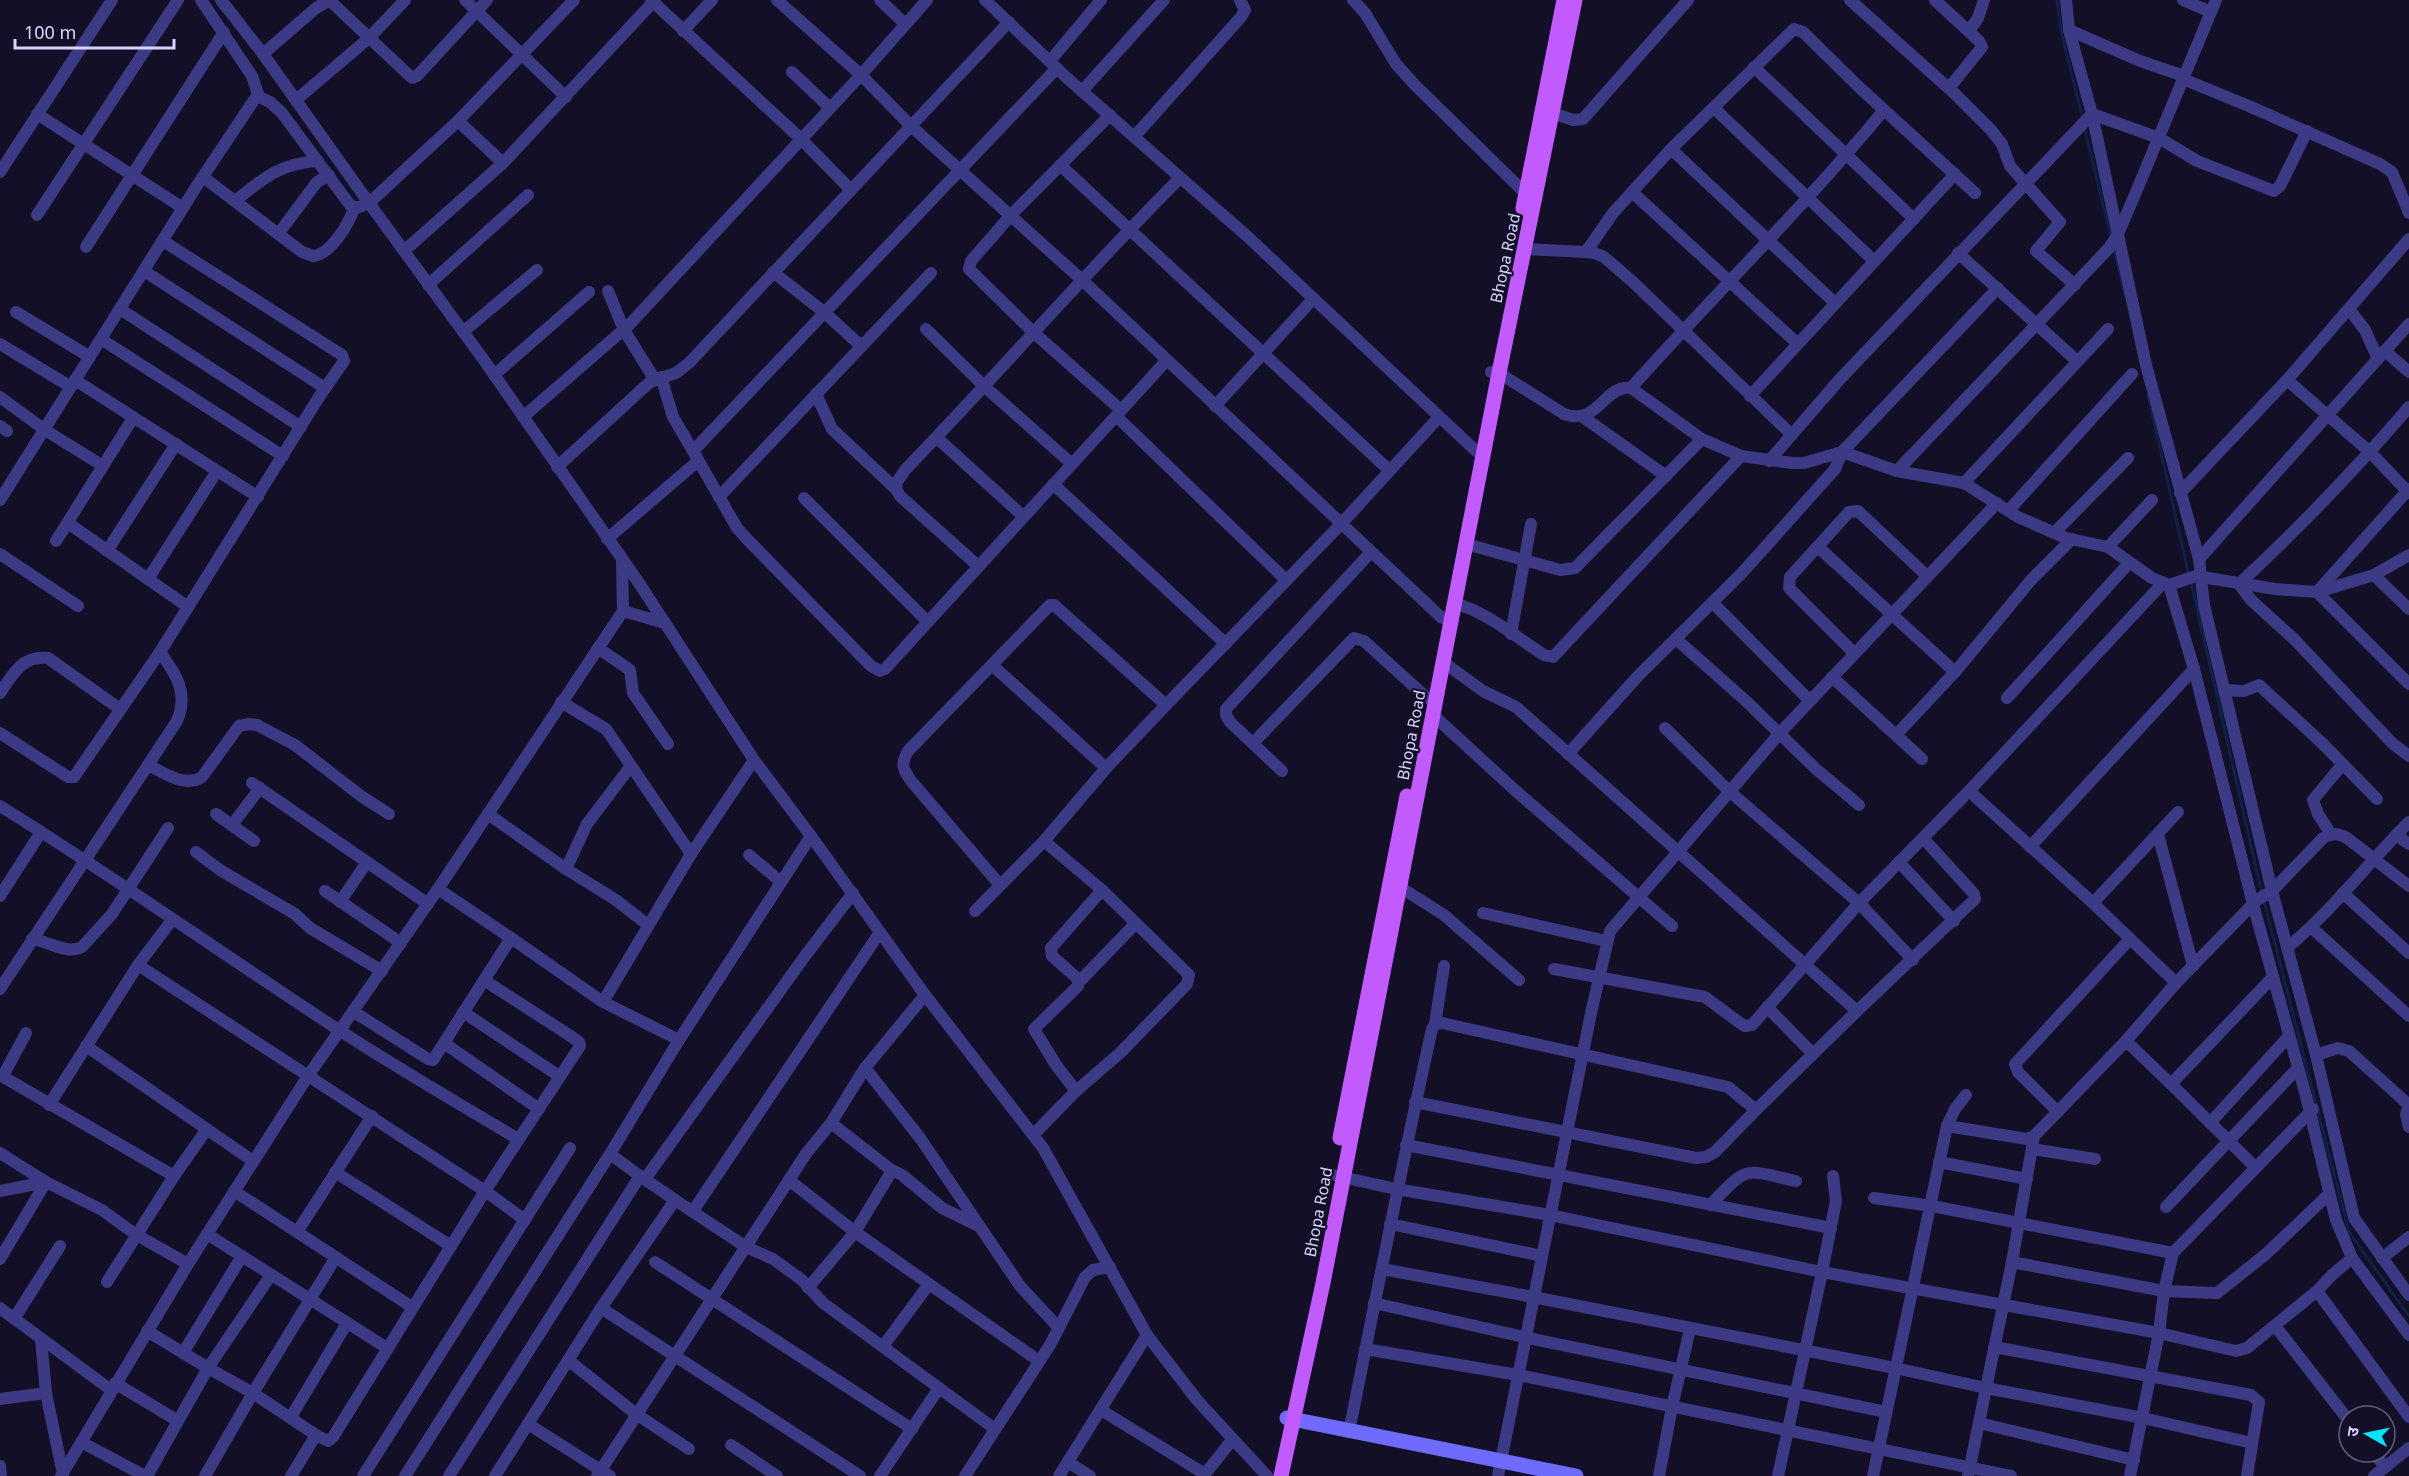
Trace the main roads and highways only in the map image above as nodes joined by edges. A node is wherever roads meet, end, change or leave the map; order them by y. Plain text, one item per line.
1 (1564, 0) edge
2 (1575, 0) edge
3 (1495, 373) junction
4 (1338, 1176) junction
5 (1291, 1419) junction
6 (1500, 1469) edge
7 (1273, 1476) edge
8 (1281, 1476) edge
9 (1576, 1476) edge

1 - 3 main road, Bhopa Road
2 - 3 main road, Bhopa Road
3 - 4 main road, Bhopa Road
3 - 4 main road, Bhopa Road
4 - 5 main road, Bhopa Road
5 - 6 main road
5 - 7 main road, Bhopa Road
5 - 8 main road, Bhopa Road
6 - 9 main road

